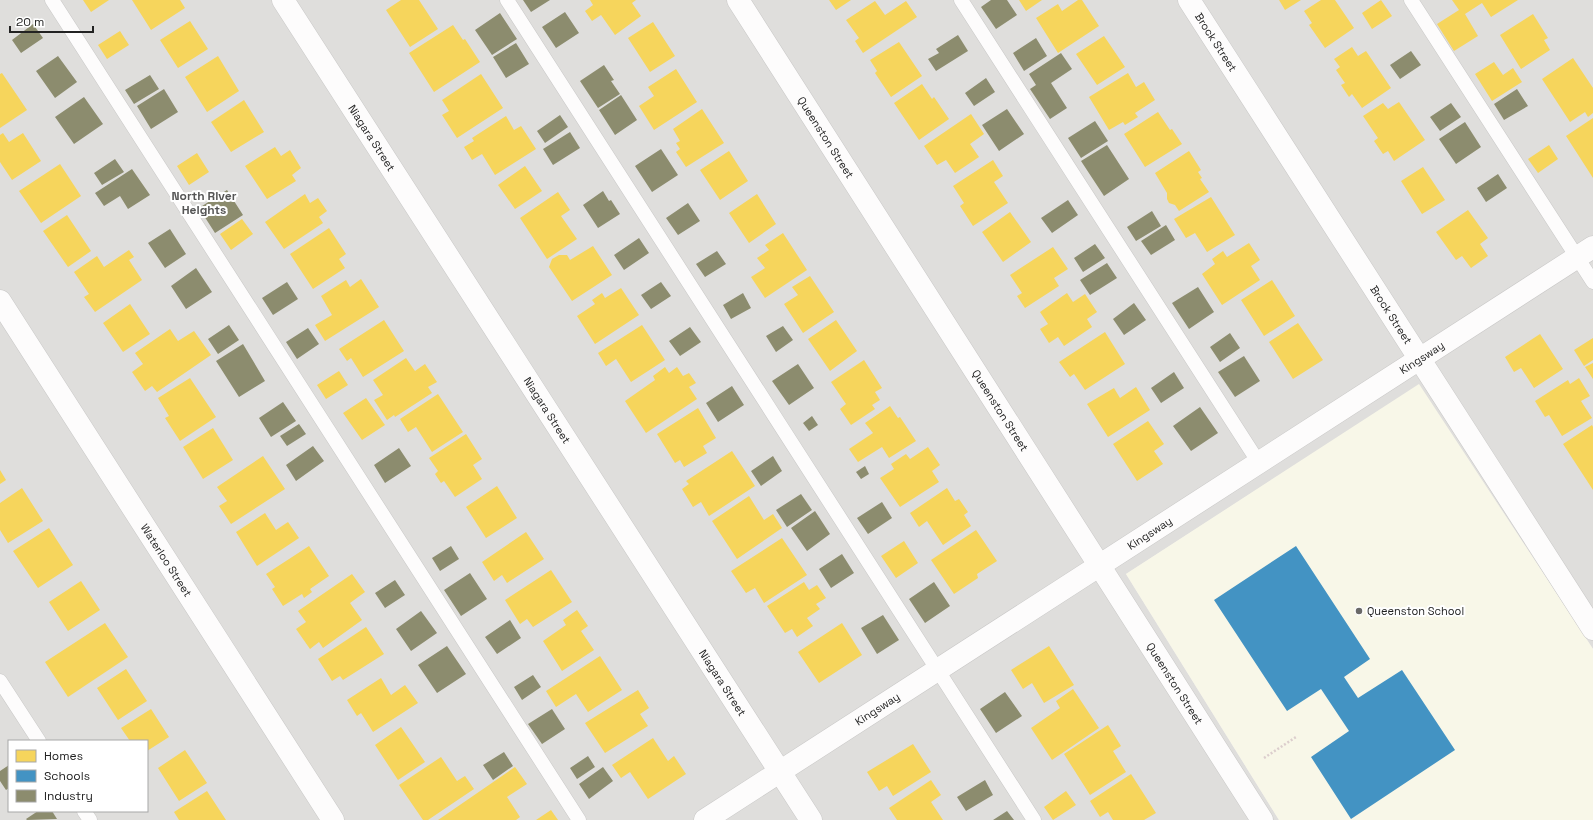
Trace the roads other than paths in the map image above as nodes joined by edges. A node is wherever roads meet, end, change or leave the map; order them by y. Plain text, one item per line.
1 (52, 0) edge
2 (283, 0) edge
3 (507, 0) edge
4 (738, 0) edge
5 (961, 0) edge
6 (1189, 0) edge
7 (1411, 0) edge
8 (1585, 252) edge
9 (1593, 282) edge
10 (0, 301) edge
11 (1419, 358) junction
12 (1258, 463) junction
13 (1099, 567) junction
14 (1593, 629) edge
15 (938, 671) junction
16 (0, 681) edge
17 (38, 740) edge
18 (781, 772) junction
19 (333, 820) edge
20 (579, 820) edge
21 (706, 820) edge
22 (811, 820) edge
23 (1034, 820) edge
24 (1262, 820) edge

1 - 20 lane
2 - 18 street, Niagara Street
3 - 15 lane
4 - 13 street, Queenston Street
5 - 12 lane
6 - 11 street, Brock Street
7 - 8 lane
8 - 9 lane
8 - 11 street, Kingsway
10 - 19 street, Waterloo Street
11 - 12 street, Kingsway
11 - 14 street, Brock Street
12 - 13 street, Kingsway
13 - 15 street, Kingsway
13 - 24 street, Queenston Street
15 - 18 street, Kingsway
15 - 23 lane
16 - 17 lane
18 - 21 street, Kingsway
18 - 22 street, Niagara Street

